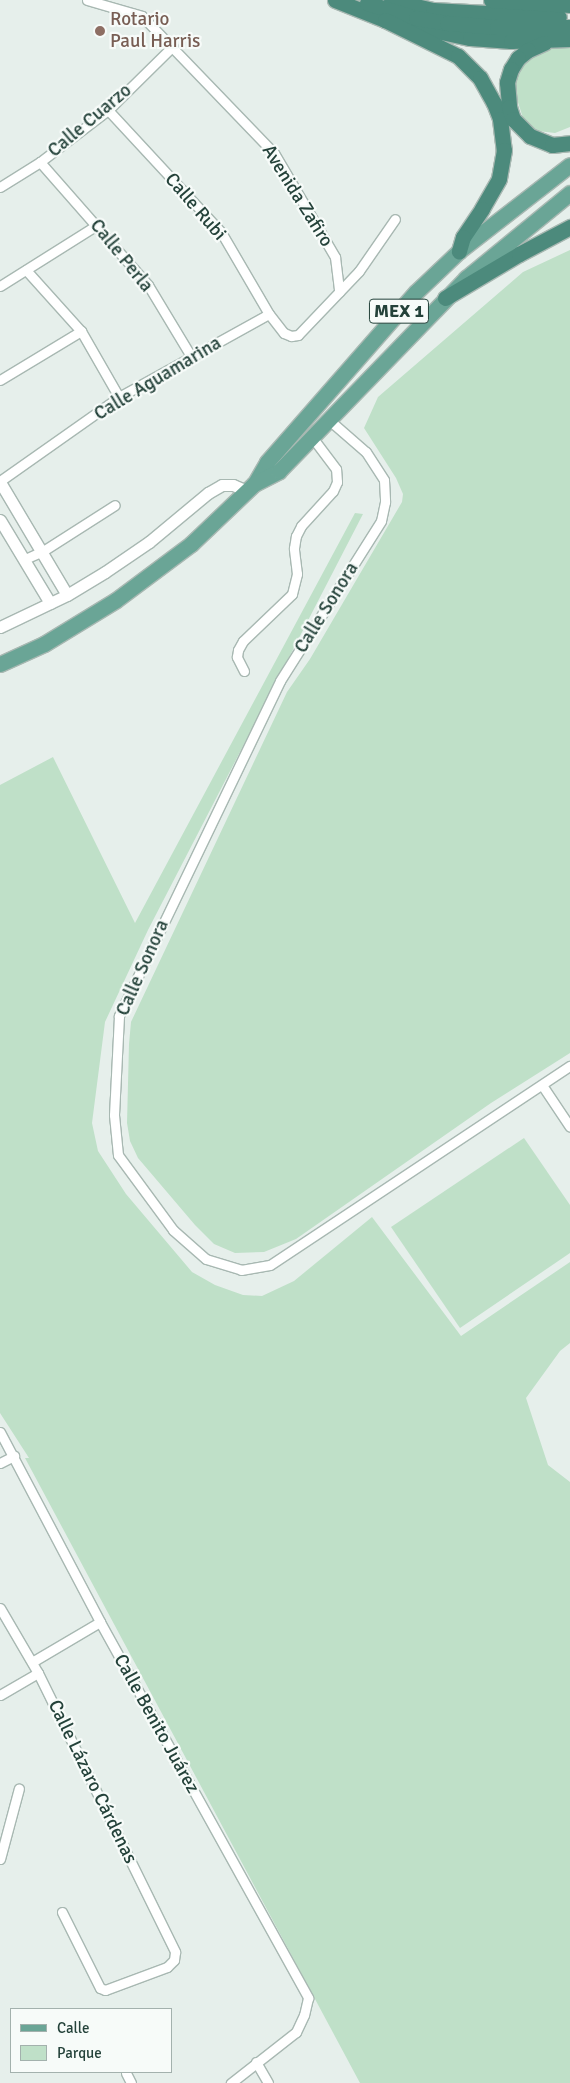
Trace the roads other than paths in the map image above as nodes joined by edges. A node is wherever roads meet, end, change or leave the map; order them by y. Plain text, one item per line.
1 (87, 0) edge
2 (335, 0) edge
3 (358, 0) edge
4 (391, 0) edge
5 (490, 0) edge
6 (570, 5) edge
7 (570, 17) edge
8 (385, 20) junction
9 (570, 27) edge
10 (570, 39) edge
11 (173, 46) junction
12 (108, 110) junction
13 (570, 143) edge
14 (40, 162) junction
15 (570, 165) edge
16 (0, 187) edge
17 (570, 193) edge
18 (395, 219) dead end
19 (97, 225) junction
20 (570, 227) edge
21 (459, 251) junction
22 (26, 270) junction
23 (0, 286) edge
24 (339, 292) junction
25 (446, 298) junction
26 (269, 314) junction
27 (81, 331) junction
28 (192, 358) junction
29 (0, 380) edge
30 (119, 397) junction
31 (328, 419) junction
32 (312, 437) junction
33 (0, 482) edge
34 (251, 487) junction
35 (115, 505) dead end
36 (0, 520) edge
37 (43, 551) junction
38 (25, 560) junction
39 (67, 595) junction
40 (50, 603) junction
41 (0, 627) edge
42 (0, 664) edge
43 (244, 671) dead end
44 (570, 1066) edge
45 (542, 1085) junction
46 (570, 1127) edge
47 (0, 1432) edge
48 (14, 1456) junction
49 (0, 1463) edge
50 (0, 1608) edge
51 (100, 1622) junction
52 (32, 1662) junction
53 (38, 1673) junction
54 (0, 1695) edge
55 (19, 1788) dead end
56 (0, 1859) edge
57 (62, 1912) dead end
58 (256, 2062) junction
59 (126, 2073) dead end
60 (130, 2083) edge
61 (232, 2083) edge
62 (268, 2083) edge

1 - 11 street, Avenida Zafiro
2 - 8 highway
3 - 9 highway
4 - 7 highway
5 - 6 highway
8 - 10 highway
8 - 21 highway
10 - 13 highway
11 - 12 street, Calle Cuarzo
11 - 24 street, Avenida Zafiro
12 - 14 street, Calle Cuarzo
12 - 26 street, Calle Rubi
14 - 16 street, Calle Cuarzo
14 - 19 street, Calle Perla
15 - 21 main road, MEX 1
17 - 25 main road, MEX 1
18 - 24 street
19 - 22 street
19 - 28 street, Calle Perla
20 - 25 highway
21 - 34 main road, MEX 1
22 - 23 street
22 - 27 street
24 - 26 street
25 - 31 main road, MEX 1
26 - 28 street, Calle Aguamarina
27 - 29 street
27 - 30 street
28 - 30 street, Calle Aguamarina
30 - 33 street, Calle Aguamarina
31 - 32 main road, MEX 1
31 - 45 street, Calle Sonora
32 - 34 main road, MEX 1
32 - 43 street
33 - 37 street
34 - 39 street
34 - 42 main road, MEX 1
35 - 37 street
36 - 38 street
37 - 38 street
37 - 39 street
38 - 40 street
39 - 40 street
40 - 41 street
44 - 45 street, Calle Sonora
45 - 46 street
47 - 48 street, Calle Benito Juárez
48 - 49 street
48 - 51 street, Calle Benito Juárez
50 - 52 street, Calle Lázaro Cárdenas
51 - 52 street
51 - 58 street, Calle Benito Juárez
52 - 53 street, Calle Lázaro Cárdenas
53 - 54 street
53 - 57 street, Calle Lázaro Cárdenas
55 - 56 street
58 - 61 street
58 - 62 street
59 - 60 street

